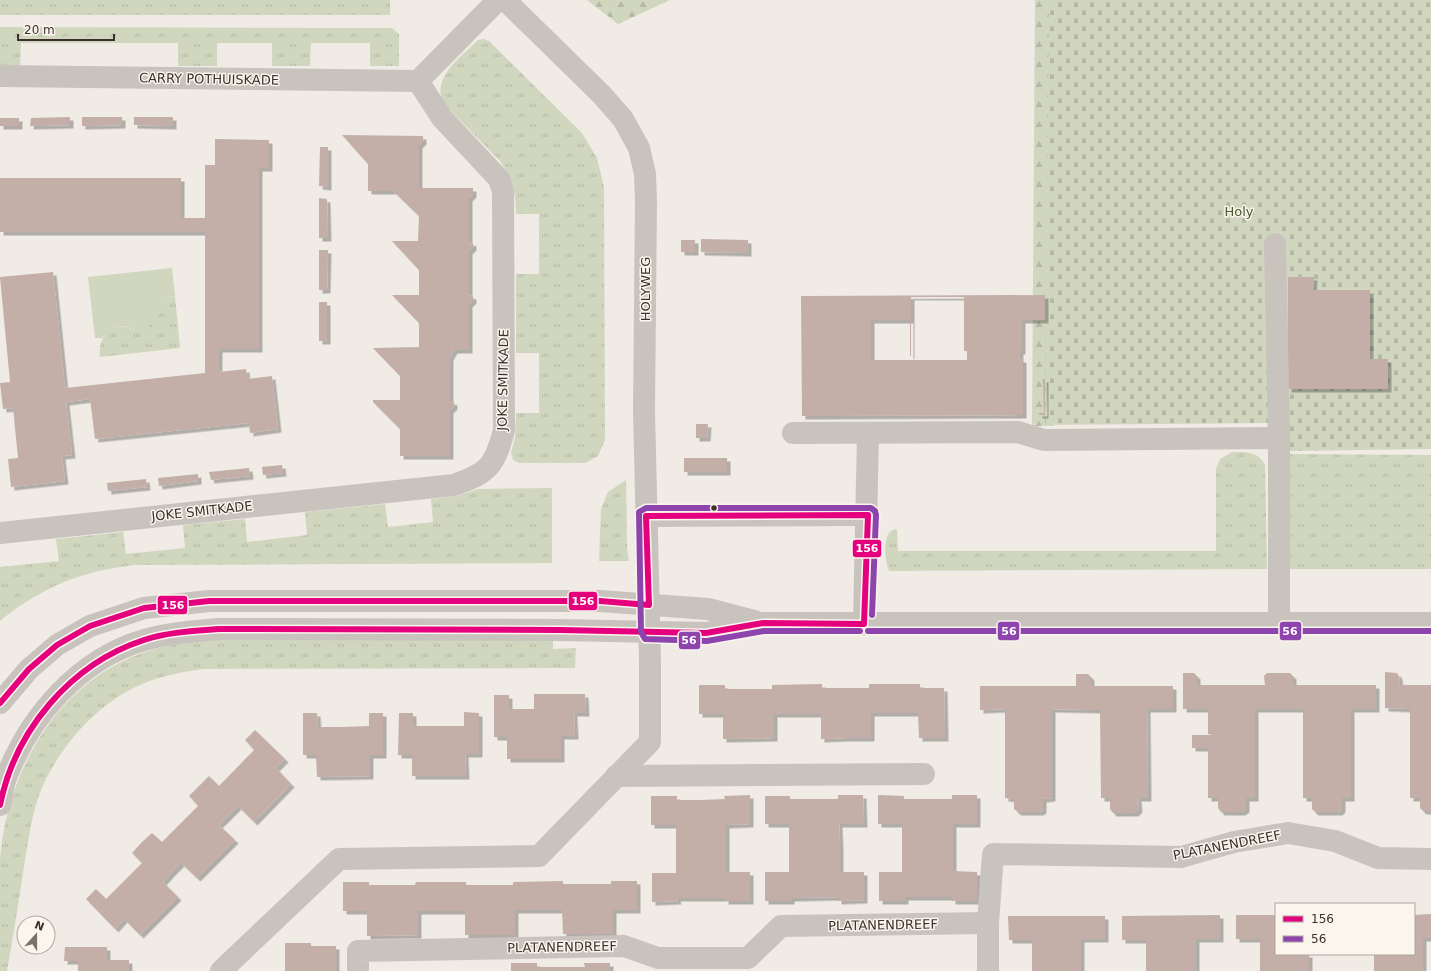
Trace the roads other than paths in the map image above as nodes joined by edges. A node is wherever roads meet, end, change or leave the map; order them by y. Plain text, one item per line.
1 (498, 0) edge
2 (505, 0) edge
3 (0, 76) edge
4 (418, 81) junction
5 (1275, 244) dead end
6 (793, 433) dead end
7 (868, 433) junction
8 (1279, 438) junction
9 (868, 515) junction
10 (646, 516) junction
11 (0, 533) edge
12 (649, 605) junction
13 (763, 623) junction
14 (1279, 623) junction
15 (1431, 623) edge
16 (864, 624) junction
17 (649, 632) junction
18 (0, 703) edge
19 (924, 774) dead end
20 (616, 776) junction
21 (0, 805) edge
22 (1431, 859) edge
23 (988, 923) junction
24 (221, 971) edge
25 (358, 971) edge
26 (988, 971) edge

1 - 4 street
2 - 10 street, HOLYWEG
3 - 4 street, CARRY POTHUISKADE
4 - 11 street, JOKE SMITKADE
5 - 8 street
6 - 7 street
7 - 8 street
7 - 9 street
8 - 14 street
9 - 10 street
9 - 16 street
10 - 12 street, HOLYWEG
12 - 13 street
12 - 17 street, HOLYWEG
12 - 18 street
13 - 16 street
13 - 17 street
14 - 15 street
14 - 16 street
17 - 20 street
17 - 21 street
19 - 20 street
20 - 24 street
22 - 23 street, PLATANENDREEF
23 - 25 street, PLATANENDREEF
23 - 26 street, PLATANENDREEF

